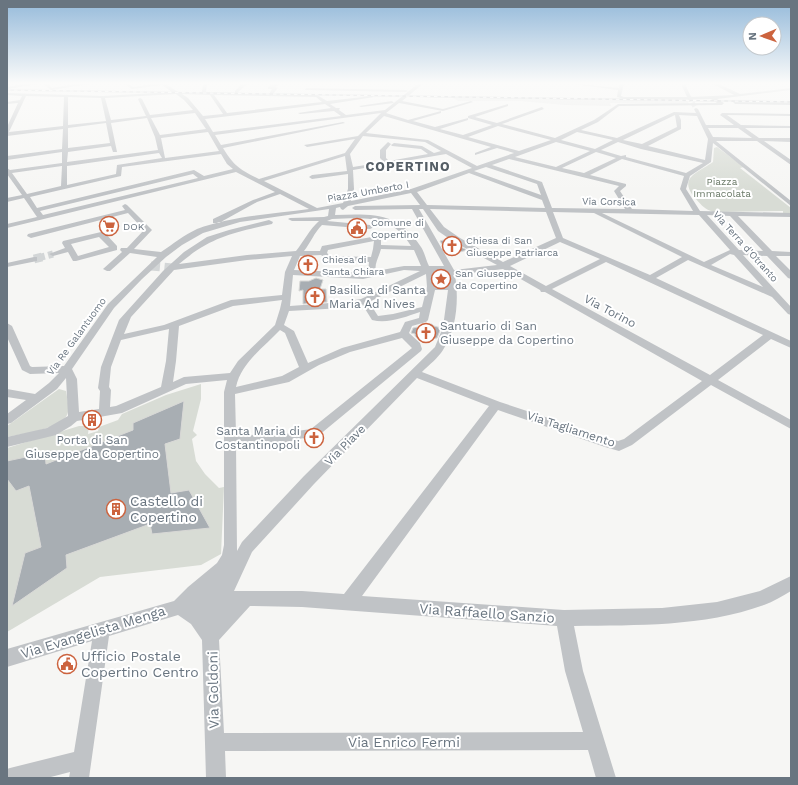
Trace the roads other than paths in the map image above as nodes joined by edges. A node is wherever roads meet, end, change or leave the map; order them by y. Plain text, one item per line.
1 (13, 120) edge
2 (65, 120) edge
3 (119, 120) edge
4 (150, 120) edge
5 (203, 120) edge
6 (267, 120) edge
7 (299, 120) edge
8 (357, 120) edge
9 (377, 120) edge
10 (404, 120) edge
11 (413, 120) edge
12 (463, 120) edge
13 (475, 120) edge
14 (512, 120) edge
15 (598, 120) edge
16 (661, 120) edge
17 (679, 120) edge
18 (702, 120) edge
19 (730, 120) edge
20 (779, 120) edge
21 (108, 121) junction
22 (409, 121) junction
23 (269, 122) junction
24 (498, 125) junction
25 (65, 126) junction
26 (706, 126) junction
27 (280, 127) dead end
28 (740, 127) junction
29 (791, 127) edge
30 (435, 129) junction
31 (576, 130) junction
32 (211, 132) junction
33 (7, 133) edge
34 (289, 134) junction
35 (158, 137) junction
36 (463, 137) junction
37 (359, 138) junction
38 (711, 138) junction
39 (757, 139) junction
40 (556, 140) junction
41 (618, 140) junction
42 (791, 140) edge
43 (381, 143) dead end
44 (113, 144) junction
45 (388, 144) junction
46 (308, 145) dead end
47 (643, 146) junction
48 (496, 147) junction
49 (221, 150) junction
50 (596, 150) junction
51 (64, 151) junction
52 (162, 151) junction
53 (447, 152) junction
54 (519, 153) junction
55 (347, 154) junction
56 (477, 154) dead end
57 (779, 154) junction
58 (791, 154) edge
59 (433, 155) junction
60 (117, 157) junction
61 (509, 157) junction
62 (622, 157) junction
63 (7, 158) edge
64 (164, 160) junction
65 (708, 162) junction
66 (388, 163) junction
67 (791, 163) edge
68 (64, 164) junction
69 (486, 165) junction
70 (476, 168) junction
71 (556, 169) junction
72 (237, 170) junction
73 (351, 170) junction
74 (7, 171) edge
75 (468, 171) junction
76 (511, 173) junction
77 (687, 175) junction
78 (583, 176) junction
79 (312, 177) dead end
80 (104, 178) junction
81 (202, 178) junction
82 (258, 180) junction
83 (492, 181) junction
84 (64, 187) junction
85 (117, 191) junction
86 (413, 191) junction
87 (281, 192) junction
88 (776, 192) junction
89 (791, 192) edge
90 (25, 196) junction
91 (121, 198) junction
92 (545, 199) junction
93 (7, 200) edge
94 (791, 204) edge
95 (249, 205) junction
96 (348, 206) junction
97 (414, 207) junction
98 (426, 207) junction
99 (331, 208) junction
100 (36, 210) junction
101 (316, 210) junction
102 (549, 210) junction
103 (130, 211) junction
104 (592, 211) junction
105 (630, 212) junction
106 (700, 213) junction
107 (731, 213) junction
108 (791, 215) edge
109 (267, 216) junction
110 (42, 218) junction
111 (326, 219) junction
112 (225, 220) junction
113 (7, 226) edge
114 (370, 227) dead end
115 (441, 229) junction
116 (428, 230) junction
117 (31, 236) dead end
118 (560, 239) junction
119 (183, 240) junction
120 (135, 243) junction
121 (111, 245) junction
122 (199, 245) junction
123 (378, 247) junction
124 (69, 248) junction
125 (418, 248) junction
126 (128, 251) junction
127 (52, 252) tunnel mouth
128 (738, 252) junction
129 (298, 253) junction
130 (323, 253) junction
131 (769, 253) junction
132 (791, 254) edge
133 (164, 255) junction
134 (688, 257) junction
135 (33, 258) tunnel mouth
136 (606, 259) junction
137 (375, 260) junction
138 (8, 265) edge
139 (704, 265) junction
140 (500, 266) junction
141 (172, 268) junction
142 (107, 269) dead end
143 (428, 269) junction
144 (451, 271) junction
145 (289, 272) junction
146 (372, 275) junction
147 (791, 276) edge
148 (650, 278) junction
149 (431, 287) junction
150 (452, 288) junction
151 (544, 290) junction
152 (776, 295) junction
153 (286, 297) junction
154 (364, 301) junction
155 (426, 308) junction
156 (285, 309) junction
157 (791, 312) edge
158 (403, 313) junction
159 (174, 324) junction
160 (7, 326) edge
161 (279, 326) junction
162 (406, 329) junction
163 (770, 335) junction
164 (116, 338) junction
165 (791, 345) edge
166 (305, 368) junction
167 (70, 374) junction
168 (417, 374) junction
169 (233, 376) junction
170 (711, 380) junction
171 (166, 388) junction
172 (229, 392) junction
173 (7, 393) edge
174 (37, 398) junction
175 (496, 405) junction
176 (104, 411) junction
177 (74, 417) junction
178 (7, 420) edge
179 (791, 425) edge
180 (230, 438) junction
181 (7, 442) edge
182 (223, 566) junction
183 (791, 582) edge
184 (247, 598) junction
185 (216, 600) junction
186 (348, 602) junction
187 (179, 607) junction
188 (564, 618) junction
189 (102, 630) junction
190 (212, 639) junction
191 (7, 658) edge
192 (595, 741) junction
193 (214, 742) junction
194 (82, 759) junction
195 (10, 778) edge
196 (79, 778) edge
197 (216, 778) edge
198 (606, 778) edge

1 - 33 street
2 - 25 street
3 - 21 street
4 - 35 street
5 - 32 street
6 - 23 street
7 - 23 street
8 - 34 street
9 - 37 street
10 - 22 street
11 - 22 street
12 - 30 street
13 - 24 street
14 - 24 street
15 - 31 street
16 - 41 street
17 - 47 street
18 - 26 street
19 - 28 street
20 - 29 street
21 - 25 street
21 - 44 street
22 - 30 street
23 - 32 street
24 - 36 street
24 - 40 street
25 - 33 street
25 - 51 street
26 - 28 street
26 - 38 street
27 - 34 street
28 - 29 street
28 - 39 street
30 - 36 street
31 - 40 street
31 - 41 street
32 - 35 street
32 - 49 street
34 - 49 street
35 - 52 street
36 - 48 street
37 - 46 street
37 - 53 street
37 - 55 street
38 - 39 street
38 - 65 street
38 - 88 street
39 - 42 street
39 - 57 street
40 - 50 street
40 - 54 street
41 - 47 street
41 - 50 street
43 - 45 street
44 - 51 street
44 - 60 street
45 - 59 street
45 - 66 street
47 - 62 street
47 - 65 street
48 - 54 street
48 - 56 street
49 - 64 street
49 - 72 street
50 - 62 street
50 - 71 street
51 - 63 street
51 - 68 street
52 - 60 street
52 - 64 street
53 - 59 street
53 - 70 street
54 - 61 street
55 - 73 street
55 - 82 street
57 - 58 street
57 - 67 street
59 - 66 street
60 - 68 street
61 - 69 street
61 - 71 street
62 - 77 street
62 - 78 street
64 - 80 street
65 - 77 street
66 - 73 street
68 - 74 street
68 - 84 street
69 - 70 street
69 - 76 street
70 - 75 street
71 - 78 street
72 - 81 street
72 - 82 street
73 - 79 street
73 - 96 street
74 - 90 street
75 - 83 street
75 - 86 street
76 - 83 street
76 - 92 street
77 - 106 street, Via Terra d'Otranto
78 - 105 street
80 - 84 street
80 - 85 street
81 - 85 street
81 - 91 street
82 - 87 street
83 - 92 street
84 - 90 street
85 - 91 street
85 - 100 street
86 - 96 street, Piazza Umberto I
86 - 98 street, Piazza Umberto I
87 - 95 street
87 - 101 street
88 - 89 street
88 - 94 street
90 - 93 street
90 - 100 street
91 - 103 street
91 - 110 street
92 - 102 street
95 - 109 street
95 - 112 street
96 - 97 street, Piazza Umberto I
96 - 99 street, Piazza Umberto I
97 - 98 street, Piazza Umberto I
97 - 116 street
98 - 102 street, Via Corsica
98 - 115 street, Via Torino
99 - 101 street, Piazza Umberto I
99 - 111 street
100 - 110 street
101 - 109 street, Via Re Galantuomo
102 - 104 street, Via Corsica
102 - 118 street
103 - 117 street
103 - 120 street
104 - 105 street, Via Corsica
104 - 134 street
105 - 106 street, Via Corsica
106 - 107 street, Via Corsica
106 - 128 street, Via Terra d'Otranto
107 - 108 street, Via Corsica
107 - 131 street
109 - 112 street, Via Re Galantuomo
110 - 113 street
111 - 114 street
111 - 122 street
111 - 125 street
111 - 129 street
112 - 119 street, Via Re Galantuomo
115 - 116 street
115 - 140 street, Via Torino
116 - 144 street
118 - 136 street
118 - 140 street
119 - 122 street
119 - 133 street, Via Re Galantuomo
120 - 121 street
120 - 126 street
121 - 124 street
121 - 124 street
121 - 126 street
122 - 141 street
123 - 125 street
123 - 130 street
123 - 137 street
124 - 127 street
125 - 143 street
126 - 133 street
126 - 142 street
128 - 131 street
128 - 139 street
128 - 152 street, Via Terra d'Otranto
129 - 130 street
129 - 141 street
129 - 145 street
130 - 137 street
131 - 132 street
131 - 147 street
133 - 167 street, Via Re Galantuomo
134 - 139 street
134 - 148 street
135 - 138 street
136 - 148 street
136 - 151 street
137 - 146 street
139 - 152 street
140 - 144 street
140 - 151 street, Via Torino
141 - 164 street
143 - 144 street
143 - 146 street
143 - 149 street
143 - 154 street
144 - 150 street, Via Piave
145 - 146 street
145 - 153 street
148 - 163 street
149 - 150 street
149 - 155 street
150 - 168 street, Via Piave
151 - 170 street, Via Torino
152 - 157 street, Via Terra d'Otranto
153 - 156 street
153 - 159 street
154 - 156 street
154 - 158 street
155 - 158 street
155 - 162 street
156 - 161 street
158 - 162 street
159 - 164 street
159 - 171 street
160 - 167 street
161 - 166 street
161 - 169 street
162 - 166 street
162 - 180 street
163 - 165 street
163 - 170 street
164 - 176 street
166 - 172 street
167 - 174 street, Via Re Galantuomo
167 - 177 street
168 - 175 street, Via Tagliamento
168 - 185 street, Via Piave
169 - 171 street
169 - 172 street
170 - 175 street, Via Tagliamento
170 - 179 street, Via Torino
171 - 176 street
172 - 180 street
173 - 174 street
174 - 178 street, Via Re Galantuomo
175 - 186 street
176 - 177 street
177 - 181 street
180 - 182 street
182 - 185 street
182 - 187 street
183 - 188 street, Via Raffaello Sanzio
184 - 185 street, Via Raffaello Sanzio
184 - 186 street, Via Raffaello Sanzio
184 - 190 street
185 - 187 street, Via Raffaello Sanzio
185 - 190 street, Via Goldoni
186 - 188 street, Via Raffaello Sanzio
187 - 189 street, Via Evangelista Menga
187 - 190 street
188 - 192 street
189 - 191 street, Via Evangelista Menga
189 - 194 street
190 - 193 street, Via Goldoni
192 - 193 street, Via Enrico Fermi
192 - 198 street
193 - 197 street, Via Goldoni
194 - 195 street
194 - 196 street

